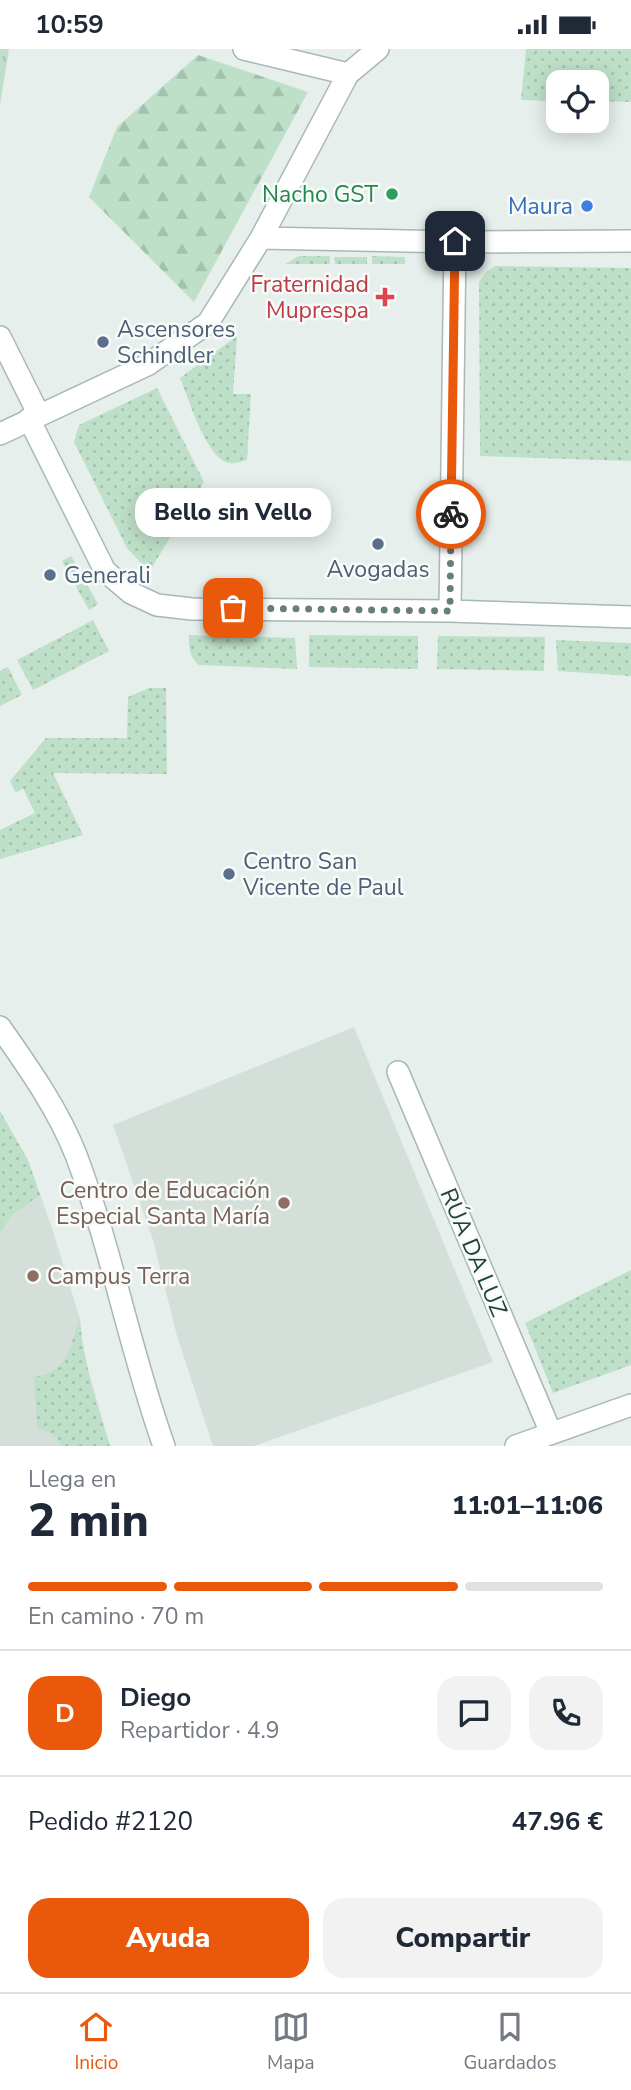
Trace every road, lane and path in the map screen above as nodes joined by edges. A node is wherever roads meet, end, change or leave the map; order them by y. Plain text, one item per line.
1 (244, 49) edge
2 (378, 49) edge
3 (348, 74) junction
4 (261, 238) junction
5 (455, 241) junction
6 (631, 241) edge
7 (0, 337) edge
8 (34, 417) junction
9 (0, 434) edge
10 (450, 611) junction
11 (631, 617) edge
12 (0, 1027) edge
13 (398, 1072) dead end
14 (631, 1405) edge
15 (551, 1433) junction
16 (164, 1446) edge
17 (516, 1446) edge

1 - 3 street
2 - 3 street
3 - 4 street
4 - 5 street
4 - 8 street
5 - 6 street
5 - 10 street
7 - 8 street
8 - 9 street
8 - 10 street
10 - 11 street
12 - 16 street
13 - 15 street, RÚA DA LUZ
14 - 15 street
15 - 17 street

